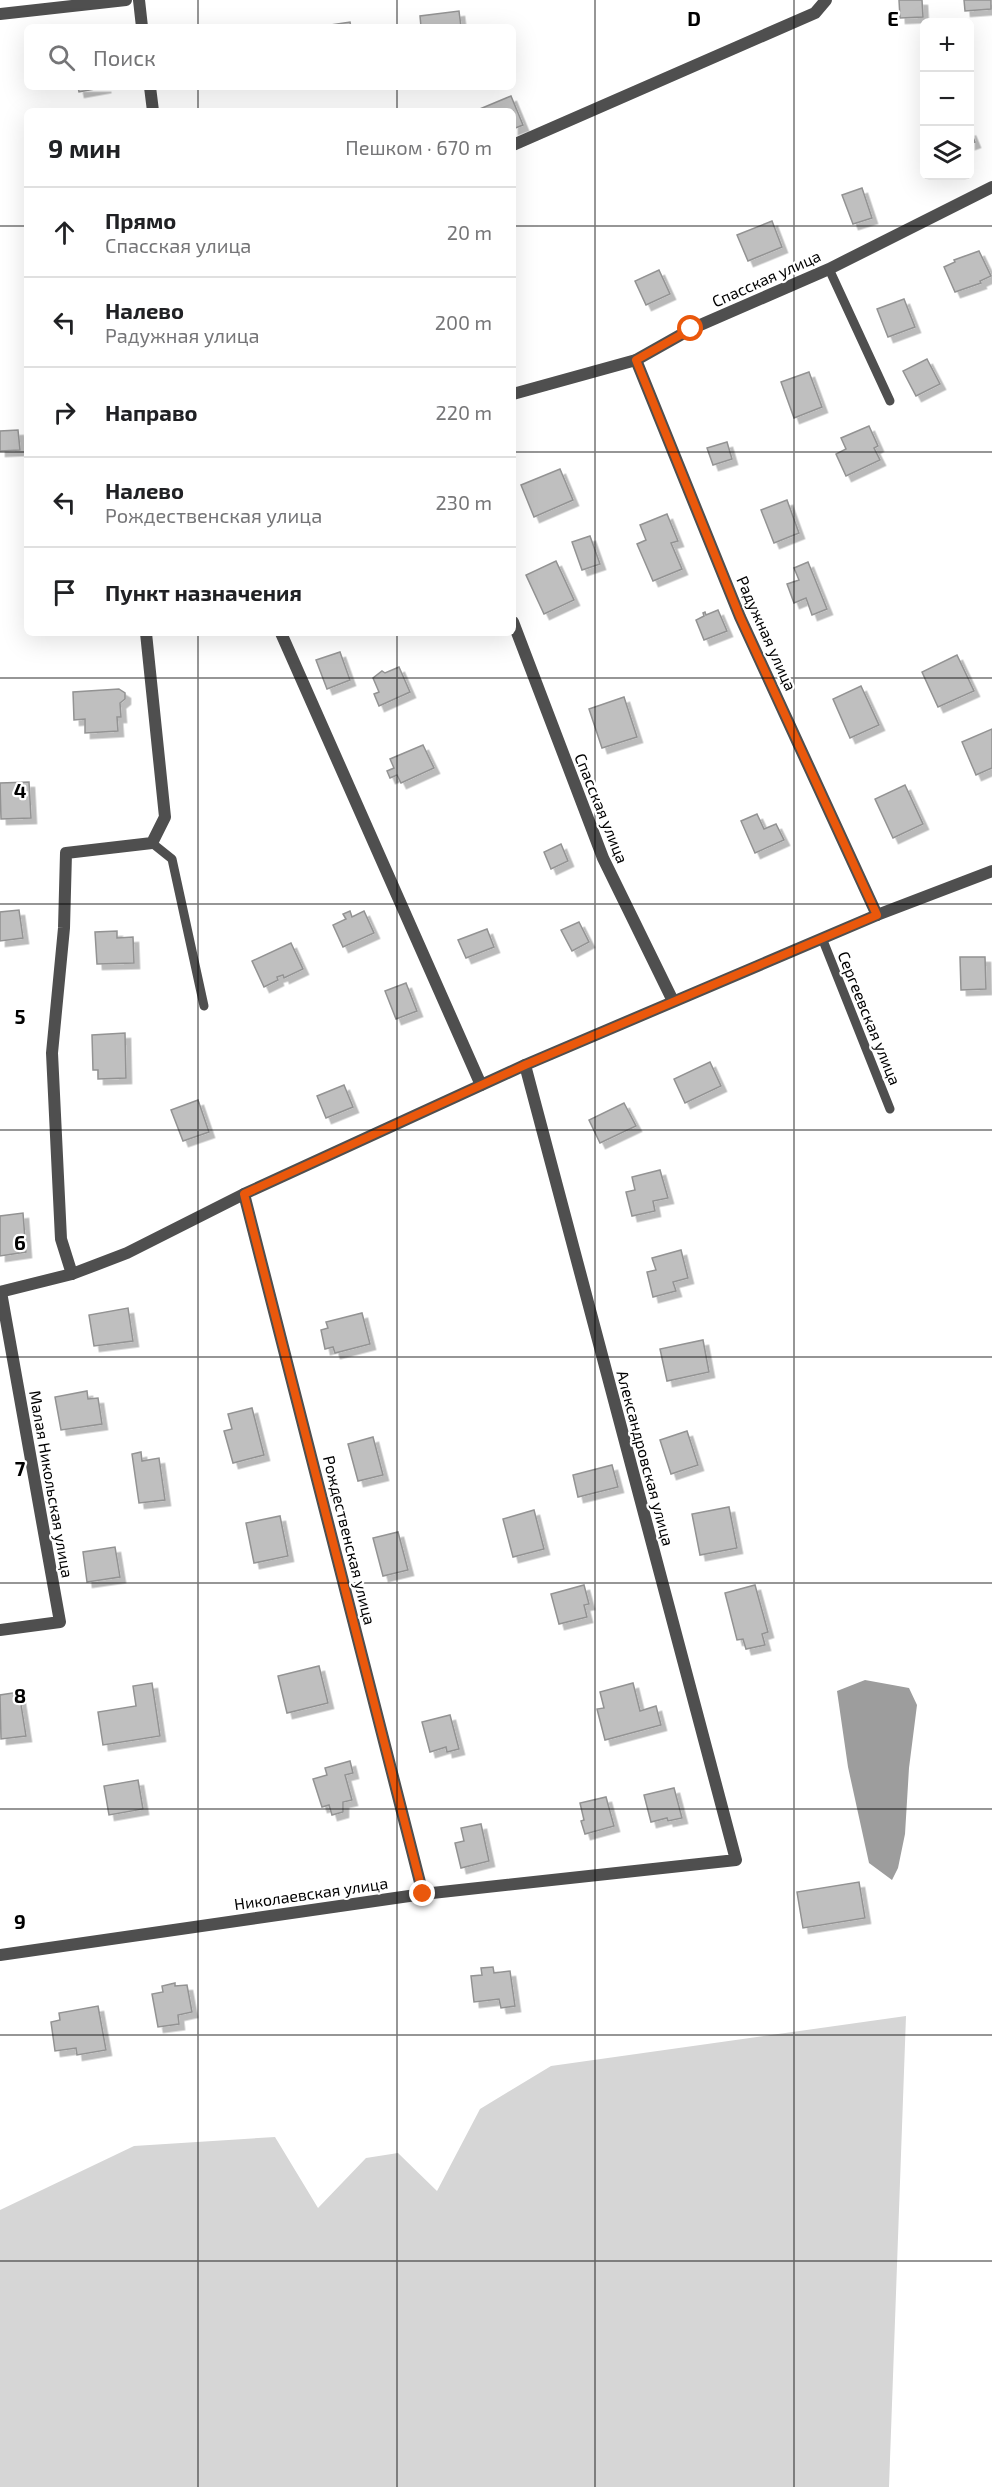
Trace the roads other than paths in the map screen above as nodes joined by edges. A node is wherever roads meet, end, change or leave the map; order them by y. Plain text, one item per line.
1 (126, 0) edge
2 (139, 0) edge
3 (826, 0) edge
4 (0, 14) edge
5 (142, 24) edge
6 (150, 90) edge
7 (153, 108) edge
8 (516, 144) edge
9 (992, 187) edge
10 (829, 269) junction
11 (636, 360) junction
12 (516, 392) edge
13 (890, 401) dead end
14 (516, 630) edge
15 (146, 636) edge
16 (282, 636) edge
17 (152, 843) junction
18 (992, 871) edge
19 (877, 915) junction
20 (822, 938) junction
21 (672, 1001) junction
22 (204, 1006) dead end
23 (525, 1065) junction
24 (481, 1085) junction
25 (890, 1109) dead end
26 (244, 1194) junction
27 (72, 1274) junction
28 (0, 1292) edge
29 (0, 1630) edge
30 (736, 1860) joint
31 (423, 1894) junction
32 (0, 1955) edge

1 - 4 street
2 - 5 street
3 - 8 street
6 - 7 street
9 - 10 street, Спасская улица
10 - 11 street, Спасская улица
10 - 13 lane
11 - 12 street, Спасская улица
11 - 19 street, Радужная улица
14 - 21 street, Спасская улица
15 - 17 street
16 - 24 street
17 - 22 lane
17 - 27 street
18 - 19 street
19 - 20 street
20 - 21 street
20 - 25 lane, Сергеевская улица
21 - 23 street
23 - 24 street
23 - 30 street, Александровская улица
24 - 26 street
26 - 27 street
26 - 31 street, Рождественская улица
27 - 28 street
28 - 29 street, Малая Никольская улица
30 - 31 street, Николаевская улица
31 - 32 street, Николаевская улица

